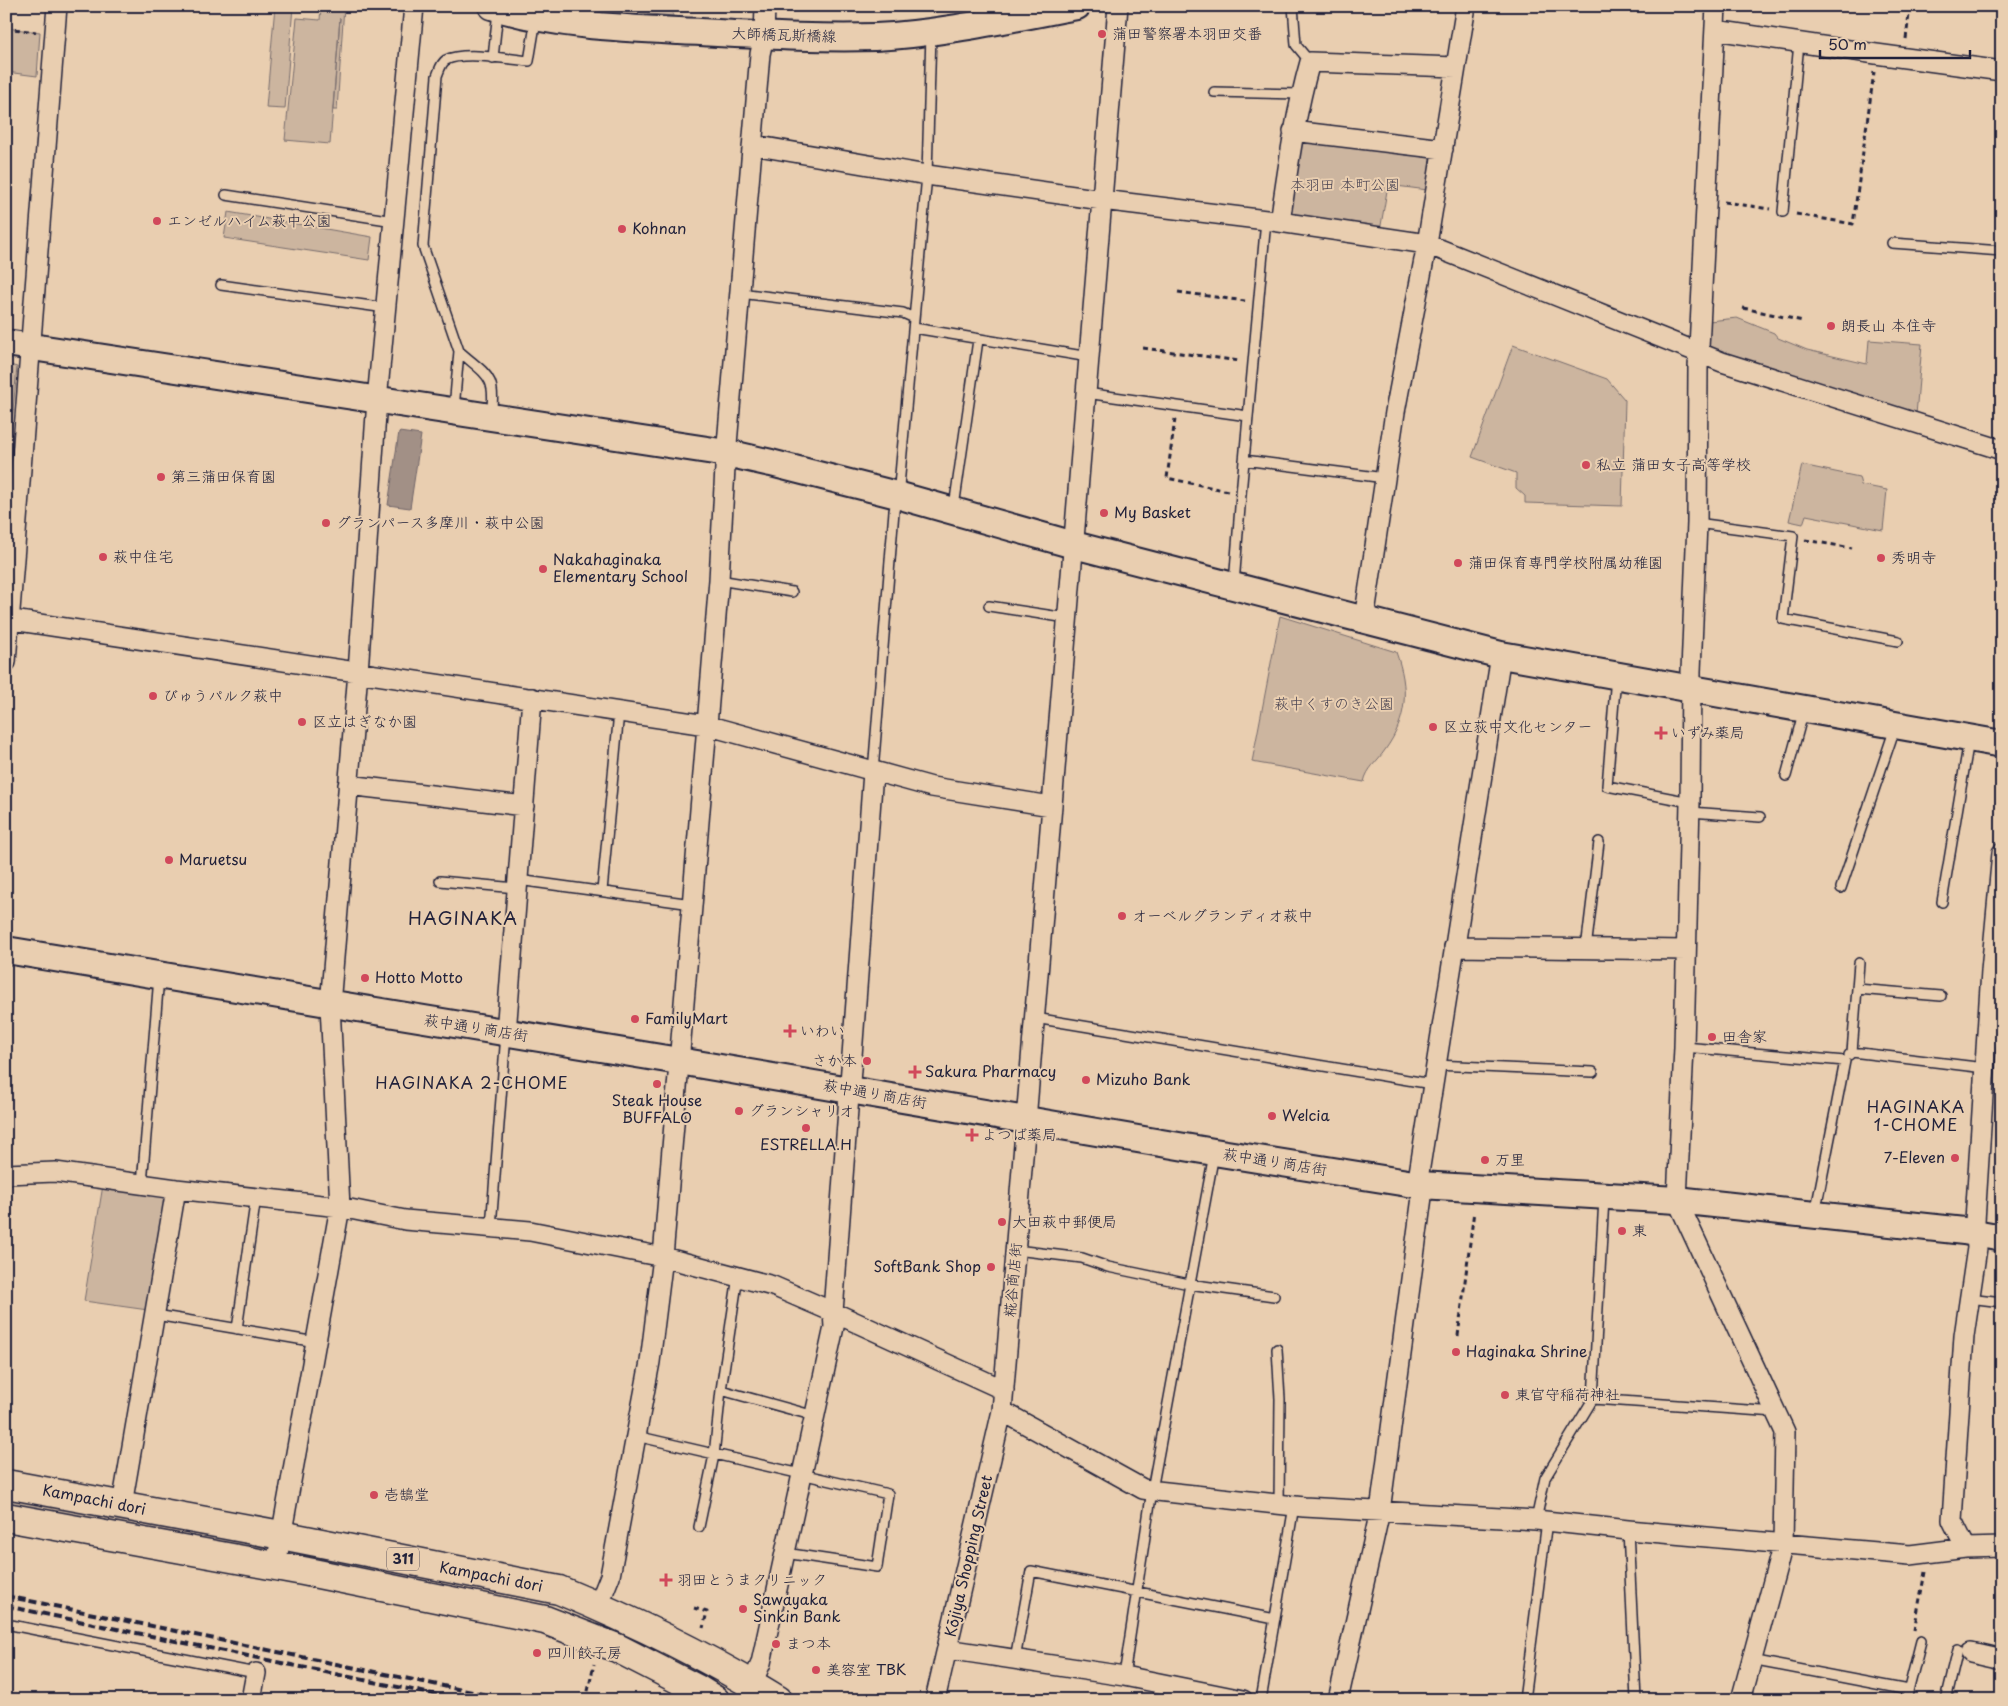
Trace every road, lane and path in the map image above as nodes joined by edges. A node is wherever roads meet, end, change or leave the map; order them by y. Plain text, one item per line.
1 (57, 6) edge
2 (414, 6) edge
3 (765, 6) edge
4 (1077, 6) edge
5 (1118, 6) edge
6 (1294, 6) edge
7 (1466, 6) edge
8 (1716, 6) edge
9 (1910, 6) edge
10 (495, 7) edge
11 (537, 17) junction
12 (6, 28) edge
13 (932, 30) junction
14 (1715, 30) junction
15 (42, 33) dead end
16 (764, 36) junction
17 (1799, 43) junction
18 (1876, 54) junction
19 (1904, 57) junction
20 (493, 58) junction
21 (1310, 62) junction
22 (1456, 67) junction
23 (2002, 70) edge
24 (1214, 92) dead end
25 (1301, 94) junction
26 (1293, 131) junction
27 (753, 145) junction
28 (1443, 149) junction
29 (927, 175) junction
30 (226, 194) dead end
31 (1707, 199) junction
32 (1102, 200) junction
33 (1783, 212) junction
34 (394, 221) junction
35 (1273, 221) junction
36 (1892, 243) dead end
37 (1428, 244) junction
38 (2002, 251) edge
39 (222, 285) dead end
40 (1178, 292) dead end
41 (740, 293) junction
42 (1258, 303) junction
43 (386, 308) junction
44 (1743, 308) dead end
45 (914, 318) junction
46 (1803, 321) dead end
47 (914, 328) junction
48 (978, 340) junction
49 (18, 345) edge
50 (1143, 348) dead end
51 (459, 351) junction
52 (1699, 352) junction
53 (1089, 357) junction
54 (1253, 362) junction
55 (1086, 393) junction
56 (377, 400) junction
57 (1176, 406) junction
58 (454, 412) junction
59 (1248, 416) junction
60 (491, 417) junction
61 (2002, 450) edge
62 (727, 453) junction
63 (1244, 460) junction
64 (1385, 478) junction
65 (1240, 494) junction
66 (897, 495) junction
67 (953, 510) junction
68 (12, 516) edge
69 (1697, 523) junction
70 (1793, 536) junction
71 (1074, 544) junction
72 (1852, 548) dead end
73 (719, 580) junction
74 (1234, 586) junction
75 (792, 592) dead end
76 (989, 606) dead end
77 (1067, 618) junction
78 (8, 619) edge
79 (1364, 620) junction
80 (1898, 641) dead end
81 (1501, 655) junction
82 (6, 662) edge
83 (358, 672) junction
84 (1616, 676) junction
85 (1692, 690) junction
86 (532, 698) junction
87 (1804, 710) junction
88 (619, 712) junction
89 (706, 725) junction
90 (1896, 726) junction
91 (1970, 739) junction
92 (2002, 744) edge
93 (873, 772) junction
94 (1786, 776) dead end
95 (348, 785) junction
96 (524, 806) junction
97 (1051, 806) junction
98 (1690, 807) junction
99 (1760, 817) dead end
100 (1599, 842) dead end
101 (2002, 853) edge
102 (440, 881) dead end
103 (518, 884) junction
104 (1840, 888) dead end
105 (602, 891) junction
106 (1942, 902) dead end
107 (692, 904) junction
108 (1454, 947) junction
109 (1586, 949) junction
110 (6, 950) edge
111 (1686, 950) junction
112 (1860, 963) dead end
113 (159, 976) junction
114 (1857, 989) junction
115 (1941, 996) dead end
116 (330, 1004) junction
117 (1035, 1018) junction
118 (506, 1033) junction
119 (1684, 1047) junction
120 (1852, 1052) junction
121 (679, 1060) junction
122 (1845, 1061) junction
123 (1435, 1065) junction
124 (1985, 1068) junction
125 (1593, 1072) dead end
126 (1432, 1084) junction
127 (850, 1090) junction
128 (1026, 1129) junction
129 (1214, 1152) junction
130 (6, 1174) edge
131 (142, 1184) junction
132 (1420, 1185) junction
133 (176, 1189) junction
134 (1604, 1195) junction
135 (256, 1197) junction
136 (1677, 1200) junction
137 (340, 1207) junction
138 (1474, 1208) dead end
139 (1815, 1214) junction
140 (491, 1227) junction
141 (1975, 1234) junction
142 (2002, 1238) edge
143 (1016, 1250) junction
144 (663, 1257) junction
145 (738, 1276) junction
146 (1189, 1284) junction
147 (1274, 1296) dead end
148 (1969, 1298) junction
149 (2002, 1302) edge
150 (833, 1312) junction
151 (156, 1315) junction
152 (237, 1329) junction
153 (1458, 1336) dead end
154 (316, 1342) junction
155 (1277, 1349) dead end
156 (721, 1390) junction
157 (1004, 1390) junction
158 (1593, 1399) junction
159 (1002, 1411) junction
160 (1776, 1412) junction
161 (815, 1416) junction
162 (636, 1436) junction
163 (714, 1454) junction
164 (801, 1474) junction
165 (6, 1484) edge
166 (1152, 1490) junction
167 (122, 1505) junction
168 (1286, 1505) junction
169 (1380, 1511) junction
170 (6, 1517) edge
171 (1541, 1521) junction
172 (699, 1527) dead end
173 (1628, 1530) junction
174 (281, 1535) junction
175 (1782, 1544) junction
176 (2002, 1547) edge
177 (1966, 1548) junction
178 (1929, 1552) junction
179 (785, 1553) junction
180 (276, 1566) junction
181 (1136, 1592) junction
182 (598, 1606) junction
183 (694, 1608) dead end
184 (1275, 1619) junction
185 (6, 1624) edge
186 (703, 1628) dead end
187 (1921, 1641) joint
188 (947, 1649) junction
189 (1965, 1651) joint
190 (595, 1659) dead end
191 (1016, 1659) junction
192 (2002, 1659) edge
193 (1751, 1660) junction
194 (256, 1673) joint
195 (1124, 1676) junction
196 (752, 1684) junction
197 (1908, 1690) junction
198 (254, 1699) edge
199 (586, 1700) edge
200 (715, 1700) edge
201 (778, 1700) edge
202 (935, 1700) edge
203 (1243, 1700) edge
204 (1261, 1700) edge
205 (1338, 1700) edge
206 (1524, 1700) edge
207 (1636, 1700) edge
208 (1741, 1700) edge
209 (1906, 1700) edge
210 (1946, 1700) edge

1 - 49 street
2 - 34 street
3 - 16 street
4 - 13 street, 大師橋瓦斯橋線
5 - 32 street, 糀谷商店街
6 - 21 lane
7 - 22 street
8 - 14 street
9 - 19 path
10 - 11 street, 大師橋瓦斯橋線
10 - 20 lane
11 - 16 street, 大師橋瓦斯橋線
11 - 20 lane
12 - 15 path
13 - 16 street, 大師橋瓦斯橋線
13 - 29 lane
14 - 17 street
14 - 31 street
16 - 27 street
17 - 18 street
17 - 33 lane
18 - 19 street
18 - 33 path
19 - 23 street
20 - 51 lane
21 - 22 street
21 - 25 street
22 - 28 street
24 - 25 lane
25 - 26 street
26 - 28 street
26 - 35 street
27 - 29 street
27 - 41 street
28 - 37 street
29 - 32 street
29 - 45 lane
30 - 34 lane
31 - 33 path
31 - 52 street
32 - 35 street
32 - 53 street, 糀谷商店街
34 - 43 street
35 - 37 street
35 - 42 lane
36 - 38 lane
37 - 52 street
37 - 64 street
39 - 43 lane
40 - 42 path
41 - 45 lane
41 - 62 street
42 - 54 lane
43 - 56 street
44 - 46 path
45 - 47 lane
47 - 48 lane
47 - 66 lane
48 - 53 lane
48 - 67 lane
49 - 56 street
49 - 68 street
50 - 54 path
51 - 58 lane
51 - 60 lane
52 - 61 street
52 - 69 street
53 - 55 street, 糀谷商店街
54 - 59 lane
55 - 57 lane
55 - 71 street, 糀谷商店街
56 - 58 street
56 - 83 street
57 - 59 lane
57 - 65 path
58 - 60 street
59 - 63 lane
60 - 62 street
62 - 66 street
62 - 73 street
63 - 64 lane
63 - 65 lane
64 - 79 street
65 - 74 lane
66 - 67 street
66 - 93 lane
67 - 71 street
68 - 78 street
69 - 70 lane
69 - 85 street
70 - 72 path
70 - 80 lane
71 - 74 street
71 - 77 street, 糀谷商店街
73 - 75 lane
73 - 89 street
74 - 79 street
76 - 77 lane
77 - 97 street, 糀谷商店街
78 - 82 street
78 - 83 street
79 - 81 street
81 - 84 street
81 - 108 street
83 - 86 street
83 - 95 street
84 - 85 street
84 - 98 lane
85 - 87 street
85 - 98 street
86 - 88 street
86 - 96 street
87 - 90 street
87 - 94 lane
88 - 89 street
88 - 105 lane
89 - 93 street
89 - 107 street
90 - 91 street
90 - 104 lane
91 - 92 street
91 - 106 lane
93 - 97 street
93 - 127 street
95 - 96 street
95 - 116 street
96 - 103 street
97 - 117 street, 糀谷商店街
98 - 99 lane
98 - 111 street
100 - 109 lane
101 - 124 street
102 - 103 lane
103 - 105 lane
103 - 118 street
105 - 107 lane
107 - 121 street
108 - 109 street
108 - 123 street
109 - 111 street
110 - 113 street, 萩中通り商店街
111 - 119 street
112 - 114 lane
113 - 116 street, 萩中通り商店街
113 - 131 lane
114 - 115 lane
114 - 120 lane
116 - 118 street, 萩中通り商店街
116 - 137 street
117 - 126 lane
117 - 128 street, 糀谷商店街
118 - 121 street, 萩中通り商店街
118 - 140 lane
119 - 122 lane
119 - 136 street
120 - 122 lane
120 - 124 lane
121 - 127 street, 萩中通り商店街
121 - 144 street
122 - 139 lane
123 - 125 lane
123 - 126 street
124 - 141 street
126 - 132 street
127 - 128 street, 萩中通り商店街
127 - 150 street
128 - 129 street, 萩中通り商店街
128 - 143 street, 糀谷商店街
129 - 132 street, 萩中通り商店街
129 - 146 lane
130 - 131 street
131 - 133 street
132 - 134 street, 萩中通り商店街
132 - 169 street
133 - 135 street
133 - 151 street
134 - 136 street, 萩中通り商店街
134 - 158 lane
135 - 137 street
135 - 152 lane
136 - 139 street, 萩中通り商店街
136 - 160 street
137 - 140 street
137 - 154 street
138 - 153 path
139 - 141 street, 萩中通り商店街
140 - 144 street
141 - 142 street, 萩中通り商店街
141 - 148 street
143 - 146 lane
143 - 157 street, 糀谷商店街
144 - 145 street
144 - 162 street
145 - 150 street
145 - 156 lane
146 - 147 lane
146 - 166 lane
148 - 149 lane
148 - 177 street
150 - 157 street
150 - 161 street
151 - 152 lane
151 - 167 street
152 - 154 lane
154 - 174 street
155 - 168 lane
156 - 161 lane
156 - 163 lane
157 - 159 street, 糀谷商店街
158 - 160 lane
158 - 171 lane
159 - 166 street
159 - 188 street, Kōjiya Shopping Street
160 - 175 street
161 - 164 street
162 - 163 lane
162 - 182 street
163 - 164 lane
163 - 172 lane
164 - 179 street
164 - 179 lane
165 - 167 main road, Kampachi dori / 311
166 - 168 street
166 - 181 lane
167 - 174 main road, Kampachi dori / 311
168 - 169 street
168 - 184 lane
169 - 171 street
169 - 205 street
170 - 180 main road, Kampachi dori / 311
171 - 173 street
171 - 206 lane
173 - 175 street
173 - 207 lane
174 - 180 street
174 - 182 main road, Kampachi dori / 311
175 - 178 street
175 - 193 street
176 - 177 street
177 - 178 street
178 - 187 path
179 - 196 street
180 - 200 main road, Kampachi dori / 311
181 - 184 lane
181 - 191 lane
181 - 195 lane
182 - 196 main road, Kampachi dori / 311
183 - 186 path
184 - 204 lane
185 - 194 lane
187 - 197 lane
188 - 191 street
188 - 202 street, Kōjiya Shopping Street
189 - 192 street
189 - 210 lane
190 - 199 path
191 - 195 street
193 - 197 lane
193 - 208 street
194 - 198 street
195 - 203 street
196 - 201 main road, Kampachi dori / 311
197 - 209 lane

